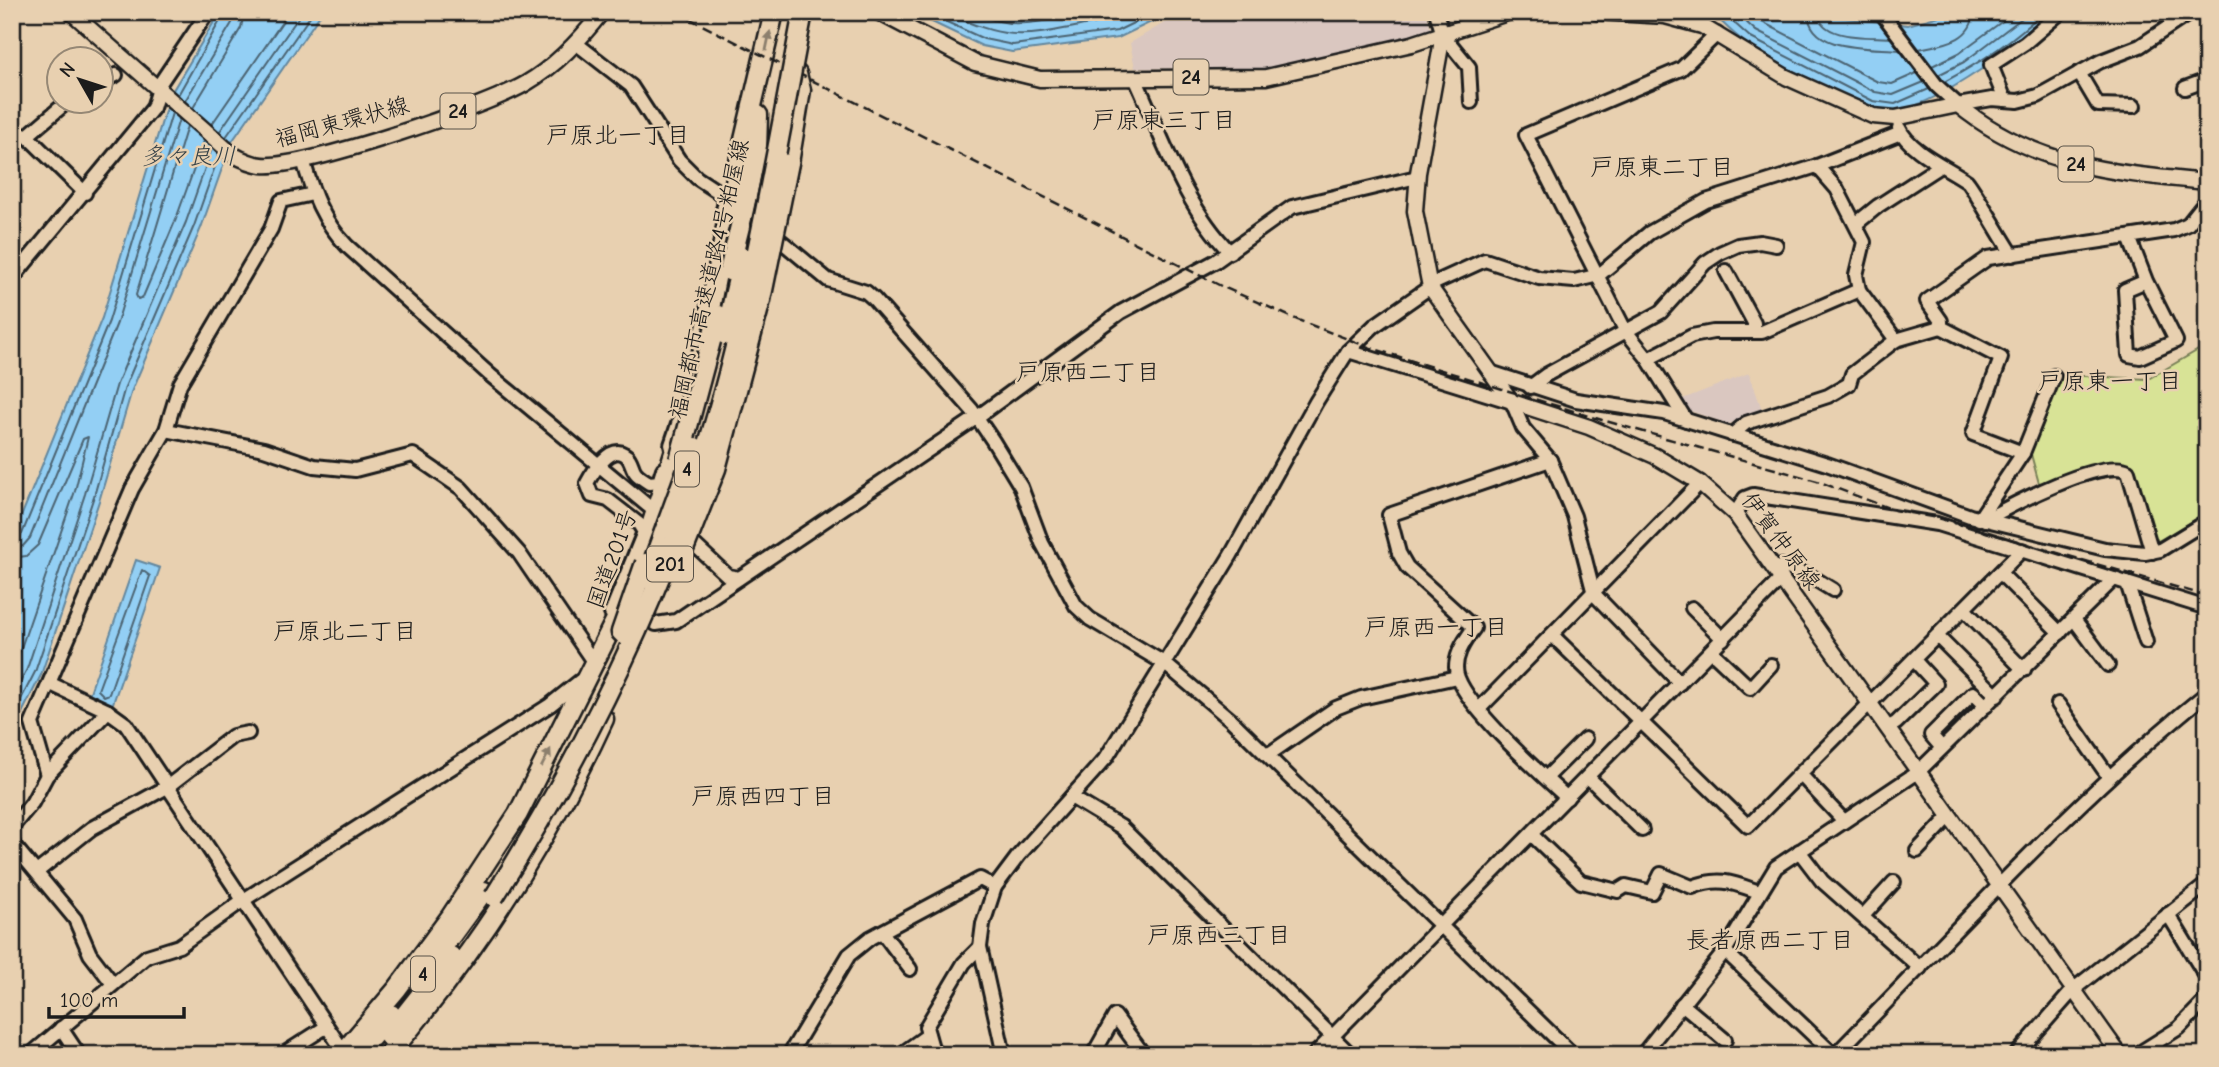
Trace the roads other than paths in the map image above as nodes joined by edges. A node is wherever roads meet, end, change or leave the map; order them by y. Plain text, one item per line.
1 (71, 12) edge
2 (208, 12) edge
3 (603, 12) edge
4 (774, 12) edge
5 (791, 12) edge
6 (805, 12) edge
7 (878, 12) edge
8 (1436, 12) edge
9 (1510, 12) edge
10 (1597, 12) edge
11 (1881, 12) edge
12 (2061, 12) edge
13 (2191, 12) edge
14 (1717, 34) junction
15 (1443, 35) junction
16 (577, 44) junction
17 (2079, 73) junction
18 (797, 74) junction
19 (1135, 78) junction
20 (2207, 80) edge
21 (759, 81) junction
22 (2185, 88) dead end
23 (160, 94) junction
24 (2005, 100) junction
25 (1471, 102) dead end
26 (1958, 105) junction
27 (2134, 106) dead end
28 (51, 116) edge
29 (1895, 118) junction
30 (12, 133) edge
31 (1901, 133) junction
32 (27, 136) junction
33 (303, 160) junction
34 (1817, 166) junction
35 (1940, 166) junction
36 (1417, 177) junction
37 (2207, 182) edge
38 (85, 193) junction
39 (313, 194) junction
40 (2207, 200) edge
41 (1857, 223) junction
42 (2129, 237) junction
43 (781, 241) dead end
44 (1776, 245) dead end
45 (1230, 252) junction
46 (2013, 255) junction
47 (1726, 271) dead end
48 (1600, 275) junction
49 (12, 279) edge
50 (2146, 281) junction
51 (1430, 286) junction
52 (1859, 290) junction
53 (1941, 327) junction
54 (1625, 330) junction
55 (1754, 332) junction
56 (1896, 340) junction
57 (1348, 351) junction
58 (1648, 359) junction
59 (1489, 372) junction
60 (2054, 376) dead end
61 (1530, 387) junction
62 (1512, 402) junction
63 (976, 418) junction
64 (1685, 420) junction
65 (166, 430) junction
66 (1732, 435) junction
67 (2023, 453) junction
68 (1550, 460) junction
69 (600, 466) junction
70 (1700, 483) junction
71 (656, 512) junction
72 (1735, 514) junction
73 (1982, 519) junction
74 (2207, 521) edge
75 (682, 534) junction
76 (2022, 550) junction
77 (2152, 552) junction
78 (2000, 573) junction
79 (1779, 574) junction
80 (739, 578) junction
81 (2120, 581) junction
82 (1833, 590) dead end
83 (1594, 594) junction
84 (1692, 608) dead end
85 (2207, 608) edge
86 (1964, 609) junction
87 (2074, 619) junction
88 (656, 624) dead end
89 (2060, 633) junction
90 (624, 635) junction
91 (1552, 635) junction
92 (1937, 636) junction
93 (1723, 639) junction
94 (2146, 642) dead end
95 (1711, 651) junction
96 (592, 660) junction
97 (1914, 660) junction
98 (1164, 663) junction
99 (1772, 665) dead end
100 (2108, 665) dead end
101 (2024, 670) junction
102 (1457, 677) junction
103 (615, 682) junction
104 (1680, 683) junction
105 (51, 684) junction
106 (2207, 693) edge
107 (1997, 696) junction
108 (1870, 703) junction
109 (2058, 704) dead end
110 (1986, 706) junction
111 (1479, 709) junction
112 (108, 711) junction
113 (1641, 723) junction
114 (1887, 727) junction
115 (248, 733) dead end
116 (1586, 739) dead end
117 (1942, 748) junction
118 (1269, 754) junction
119 (1918, 772) junction
120 (1800, 774) junction
121 (47, 775) junction
122 (1588, 777) junction
123 (2109, 777) junction
124 (1546, 778) junction
125 (167, 787) junction
126 (1071, 797) junction
127 (1567, 798) junction
128 (1950, 816) junction
129 (1843, 821) junction
130 (12, 827) edge
131 (1642, 830) dead end
132 (1532, 835) junction
133 (12, 843) edge
134 (1799, 851) junction
135 (1917, 852) dead end
136 (38, 871) junction
137 (1894, 882) dead end
138 (2207, 884) edge
139 (995, 887) junction
140 (2001, 887) junction
141 (1759, 892) junction
142 (242, 901) junction
143 (2168, 914) junction
144 (1863, 916) junction
145 (1443, 926) junction
146 (881, 932) junction
147 (981, 947) junction
148 (1725, 951) junction
149 (1920, 968) junction
150 (910, 970) dead end
151 (2207, 978) edge
152 (113, 984) junction
153 (2074, 989) junction
154 (2207, 999) edge
155 (1682, 1004) junction
156 (326, 1027) junction
157 (61, 1028) junction
158 (928, 1035) junction
159 (1333, 1036) junction
160 (1725, 1040) dead end
161 (1649, 1052) edge
162 (347, 1054) edge
163 (30, 1055) edge
164 (79, 1055) edge
165 (282, 1055) edge
166 (373, 1055) edge
167 (388, 1055) edge
168 (789, 1055) edge
169 (900, 1055) edge
170 (934, 1055) edge
171 (1004, 1055) edge
172 (1093, 1055) edge
173 (1144, 1055) edge
174 (1314, 1055) edge
175 (1351, 1055) edge
176 (1573, 1055) edge
177 (1834, 1055) edge
178 (2016, 1055) edge
179 (2120, 1055) edge
180 (2136, 1055) edge

1 - 23 main road, 福岡東環状線 / 24
2 - 23 street
3 - 16 main road, 福岡東環状線 / 24
21 -> 4 highway, 国道201号 / 201
5 - 90 highway, 福岡都市高速道路4号粕屋線 / 4, bridge
6 - 18 highway, 201
6 - 103 highway, bridge
7 - 19 main road, 24
8 - 15 street
9 - 15 main road, 24
10 - 14 main road
11 - 26 street
12 - 24 street
13 - 17 street
14 - 29 main road
14 - 48 street
15 - 19 main road, 24
15 - 25 street
15 - 36 main road
16 - 33 main road, 福岡東環状線 / 24
16 - 69 street
17 - 24 street
17 - 27 street
18 - 75 highway, 201
18 - 103 highway, bridge
19 - 45 street
20 - 22 street
21 - 71 highway, 国道201号 / 201
21 - 90 highway, bridge
23 - 33 main road, 福岡東環状線 / 24
23 - 38 street
24 - 26 street
26 - 29 main road
26 - 37 main road, 24
28 - 32 street
29 - 31 street
30 - 32 street
31 - 34 street
31 - 35 street
32 - 38 street
33 - 39 street
34 - 41 street
34 - 48 street
35 - 41 street
35 - 46 street
36 - 45 street
36 - 51 main road
38 - 49 street
39 - 65 street
39 - 69 street
40 - 42 street
41 - 52 street
42 - 46 street
42 - 50 street
43 - 63 street
44 - 54 street
45 - 63 street
46 - 53 street
47 - 55 street
48 - 51 street
48 - 54 street
50 - 50 street
51 - 57 street
51 - 59 main road
52 - 55 street
52 - 56 street
53 - 56 street
53 - 67 street
54 - 58 street
54 - 61 street
55 - 58 street
56 - 66 street
57 - 62 street
57 - 98 street
58 - 64 street
59 - 61 street
59 - 62 main road
60 - 67 street
61 - 64 street
62 - 68 street
62 - 70 main road, 伊賀仲原線
63 - 80 street
63 - 98 street
64 - 66 street
65 - 96 street
65 - 105 street
66 - 73 street
67 - 73 street
68 - 83 street
68 - 102 street
69 - 71 street
69 - 96 street
70 - 72 main road, 伊賀仲原線
70 - 83 street
71 - 75 street
162 -> 71 highway, 国道201号 / 201
72 - 76 street
72 - 79 main road, 伊賀仲原線
73 - 77 street
73 - 77 street
74 - 77 street
75 - 80 street
75 - 167 highway, 201
76 - 78 street
76 - 81 street
78 - 86 street
78 - 89 street
79 - 82 street
79 - 93 street
79 - 108 main road, 伊賀仲原線
80 - 88 street
81 - 85 street
81 - 87 street
81 - 94 street
83 - 91 street
83 - 104 street
84 - 93 street
86 - 92 street
86 - 101 street
87 - 89 street
87 - 100 street
89 - 101 street
90 - 162 highway, 福岡都市高速道路4号粕屋線 / 4
91 - 111 street
91 - 113 street
92 - 97 street
92 - 107 street
93 - 95 street
95 - 99 street
95 - 104 street
96 - 142 street
97 - 108 street
97 - 114 street
98 - 118 street
98 - 126 street
101 - 107 street
102 - 111 street
102 - 118 street
103 - 166 highway, 4, bridge
104 - 113 street
105 - 112 street
105 - 121 street
106 - 123 street
107 - 110 street
108 - 114 main road, 伊賀仲原線
108 - 120 street
109 - 123 street
110 - 117 street
110 - 117 street
111 - 124 street
112 - 121 street
112 - 125 street
113 - 120 street
113 - 122 street
114 - 119 main road, 伊賀仲原線
115 - 125 street
116 - 124 street
117 - 119 street
118 - 145 street
119 - 128 main road, 伊賀仲原線
119 - 129 street
120 - 129 street
121 - 130 street
122 - 127 street
122 - 131 street
123 - 140 street
124 - 127 street
125 - 136 street
125 - 142 street
126 - 139 street
126 - 159 street
127 - 132 street
128 - 135 street
128 - 140 main road, 伊賀仲原線
129 - 134 street
132 - 141 street
132 - 145 street
133 - 136 street
134 - 141 street
134 - 144 street
136 - 152 street
137 - 144 street
138 - 143 street
139 - 146 street
139 - 147 street
140 - 149 street
140 - 153 main road, 伊賀仲原線
141 - 148 street
142 - 152 street
142 - 156 street
143 - 151 street
143 - 153 street
144 - 149 street
145 - 159 street
145 - 176 street
146 - 150 street
146 - 168 street
147 - 158 street
147 - 171 street
148 - 155 street
148 - 177 street
149 - 177 street
152 - 157 street
153 - 178 street
153 - 179 main road, 伊賀仲原線
154 - 180 street
155 - 160 street
155 - 161 street
156 - 162 street
156 - 165 street
157 - 163 street
157 - 164 street
158 - 169 street
158 - 170 street
159 - 174 street
159 - 175 street
172 - 173 street

